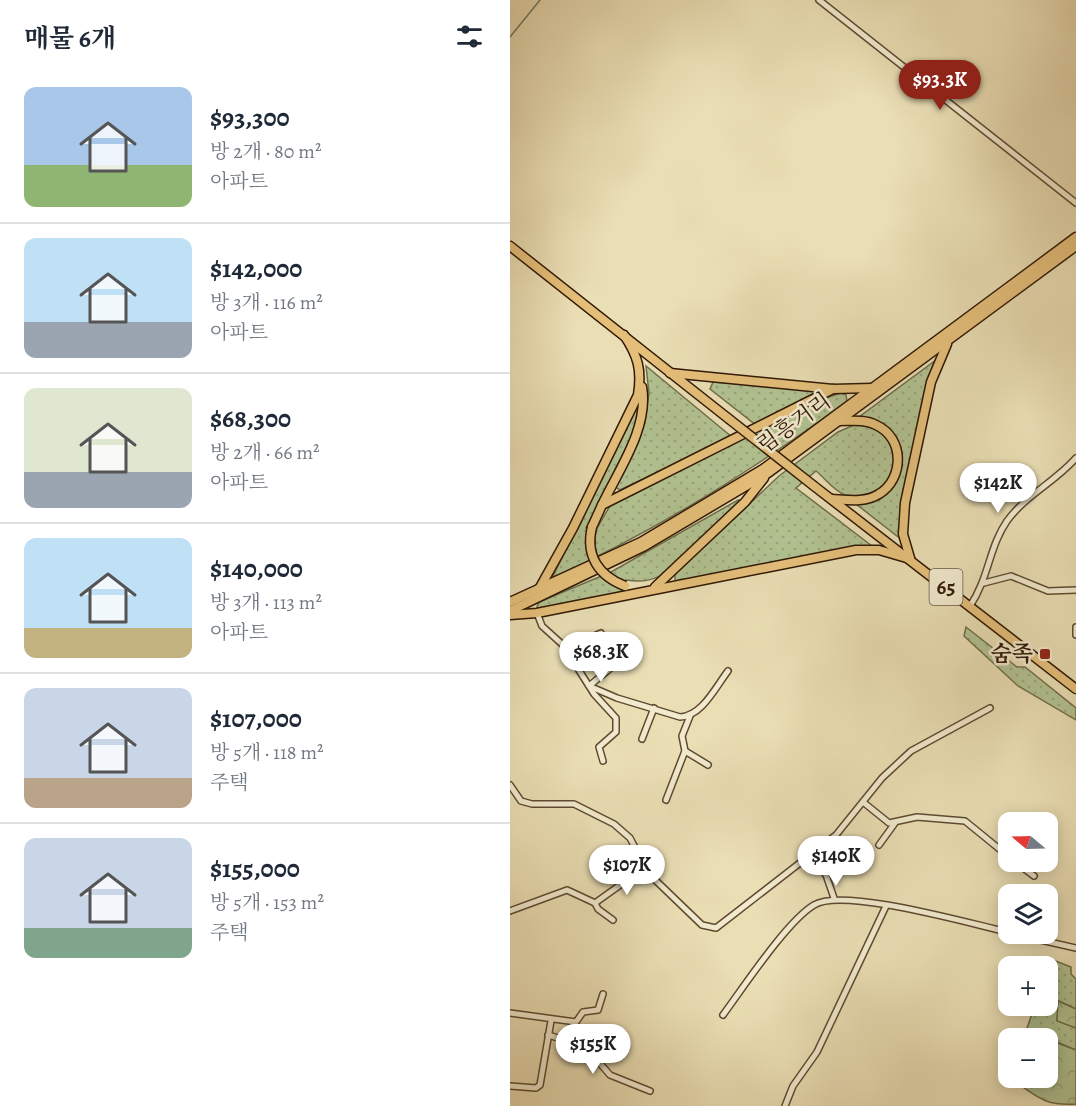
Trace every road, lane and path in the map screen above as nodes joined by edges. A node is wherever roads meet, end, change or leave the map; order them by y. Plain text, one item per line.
1 (819, 0) edge
2 (1076, 203) edge
3 (1076, 237) edge
4 (510, 246) edge
5 (1076, 246) edge
6 (624, 335) junction
7 (949, 341) junction
8 (668, 372) junction
9 (641, 378) junction
10 (873, 387) junction
11 (833, 389) junction
12 (838, 421) junction
13 (1076, 458) edge
14 (768, 473) junction
15 (832, 499) junction
16 (602, 505) junction
17 (910, 559) junction
18 (984, 583) junction
19 (650, 590) junction
20 (1076, 590) edge
21 (537, 592) junction
22 (510, 602) edge
23 (970, 606) junction
24 (510, 611) edge
25 (537, 613) junction
26 (510, 615) edge
27 (1076, 627) edge
28 (601, 633) dead end
29 (1076, 635) edge
30 (1076, 643) edge
31 (563, 645) junction
32 (628, 653) dead end
33 (728, 671) dead end
34 (589, 686) junction
35 (1076, 689) edge
36 (654, 708) junction
37 (990, 708) dead end
38 (690, 717) junction
39 (642, 739) dead end
40 (685, 751) junction
41 (603, 761) dead end
42 (708, 765) dead end
43 (510, 785) edge
44 (666, 800) dead end
45 (863, 802) junction
46 (895, 823) junction
47 (879, 845) dead end
48 (998, 848) edge
49 (811, 857) junction
50 (644, 868) junction
51 (1029, 872) edge
52 (1034, 876) dead end
53 (834, 898) junction
54 (595, 903) junction
55 (886, 906) junction
56 (510, 911) edge
57 (613, 920) dead end
58 (998, 931) edge
59 (1058, 944) edge
60 (1076, 948) edge
61 (603, 994) dead end
62 (510, 1013) edge
63 (723, 1015) dead end
64 (551, 1021) junction
65 (548, 1035) junction
66 (510, 1086) edge
67 (650, 1091) dead end
68 (785, 1106) edge

1 - 2 street
3 - 10 main road, 림흥거리
4 - 6 main road, 65
5 - 7 main road, 림흥거리
6 - 8 main road, 65
6 - 9 main road
7 - 12 main road, 림흥거리
7 - 17 main road
8 - 11 main road
8 - 15 main road, 65, bridge
9 - 16 main road
9 - 21 main road
10 - 11 main road
10 - 21 main road, 림흥거리
11 - 16 main road
12 - 14 main road, 림흥거리
12 - 15 main road
13 - 18 street
14 - 19 main road
14 - 24 main road, 림흥거리
15 - 17 main road, 65
16 - 19 main road, bridge
17 - 19 main road
17 - 23 main road, 65
18 - 20 street
18 - 23 street
19 - 25 main road
21 - 22 main road, 림흥거리
23 - 35 main road, 65
25 - 26 main road
25 - 31 street
27 - 29 street
28 - 31 street
29 - 30 street
31 - 34 street
32 - 34 street
33 - 38 street
34 - 36 street
34 - 41 street
36 - 38 street
36 - 39 street
37 - 45 street
38 - 40 street
40 - 42 street
40 - 44 street
43 - 50 street
45 - 46 street
45 - 49 street
46 - 47 street
46 - 48 street
49 - 50 street
49 - 53 street
50 - 54 street
51 - 52 street
53 - 55 street
53 - 63 street
54 - 56 street
54 - 57 street
55 - 58 street
55 - 68 street
59 - 60 street
61 - 64 street
62 - 64 street
64 - 65 street
65 - 66 street
65 - 67 street

